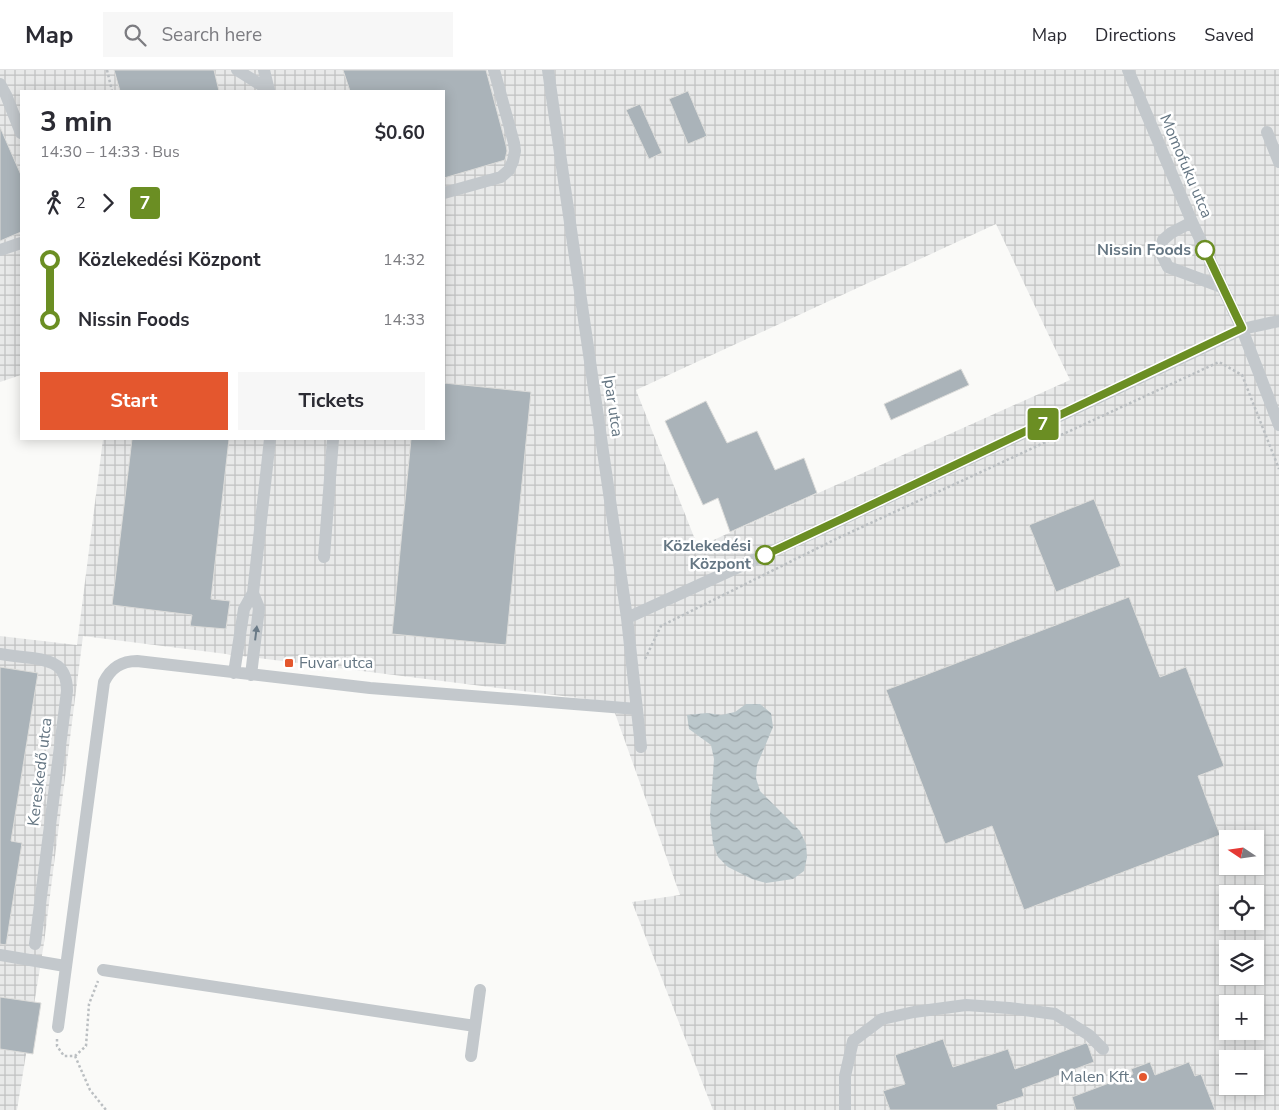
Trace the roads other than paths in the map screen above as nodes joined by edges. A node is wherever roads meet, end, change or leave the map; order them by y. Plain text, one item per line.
1 (237, 70) edge
2 (264, 70) edge
3 (494, 70) edge
4 (548, 70) edge
5 (1128, 70) edge
6 (0, 84) edge
7 (269, 90) edge
8 (20, 130) edge
9 (1267, 132) dead end
10 (1279, 162) edge
11 (445, 193) edge
12 (1192, 222) junction
13 (20, 243) edge
14 (0, 250) edge
15 (1222, 287) junction
16 (1279, 321) edge
17 (1242, 328) junction
18 (1279, 426) edge
19 (270, 440) edge
20 (333, 440) edge
21 (324, 557) dead end
22 (253, 593) junction
23 (627, 618) junction
24 (0, 654) edge
25 (234, 673) junction
26 (250, 675) junction
27 (637, 710) junction
28 (641, 747) dead end
29 (35, 944) dead end
30 (0, 955) edge
31 (65, 966) junction
32 (102, 970) road end
33 (480, 990) dead end
34 (475, 1026) junction
35 (58, 1027) road end
36 (1103, 1049) dead end
37 (471, 1056) dead end
38 (845, 1110) edge

1 - 7 street
2 - 7 street
3 - 11 street
4 - 23 street, Ipar utca
5 - 12 street, Momofuku utca
6 - 8 street
9 - 10 street
12 - 15 street, Momofuku utca
12 - 15 street
13 - 14 street
15 - 17 street, Momofuku utca
16 - 17 street
17 - 18 street, Momofuku utca
17 - 23 street
19 - 22 street
20 - 21 street
22 - 25 street
26 -> 22 street
23 - 27 street, Ipar utca
24 - 29 street, Kereskedő utca
25 - 26 street
25 - 31 street
26 - 27 street
27 - 28 street, Ipar utca
30 - 31 street
31 - 35 street
32 - 34 street
33 - 34 street
34 - 37 street
36 - 38 street

